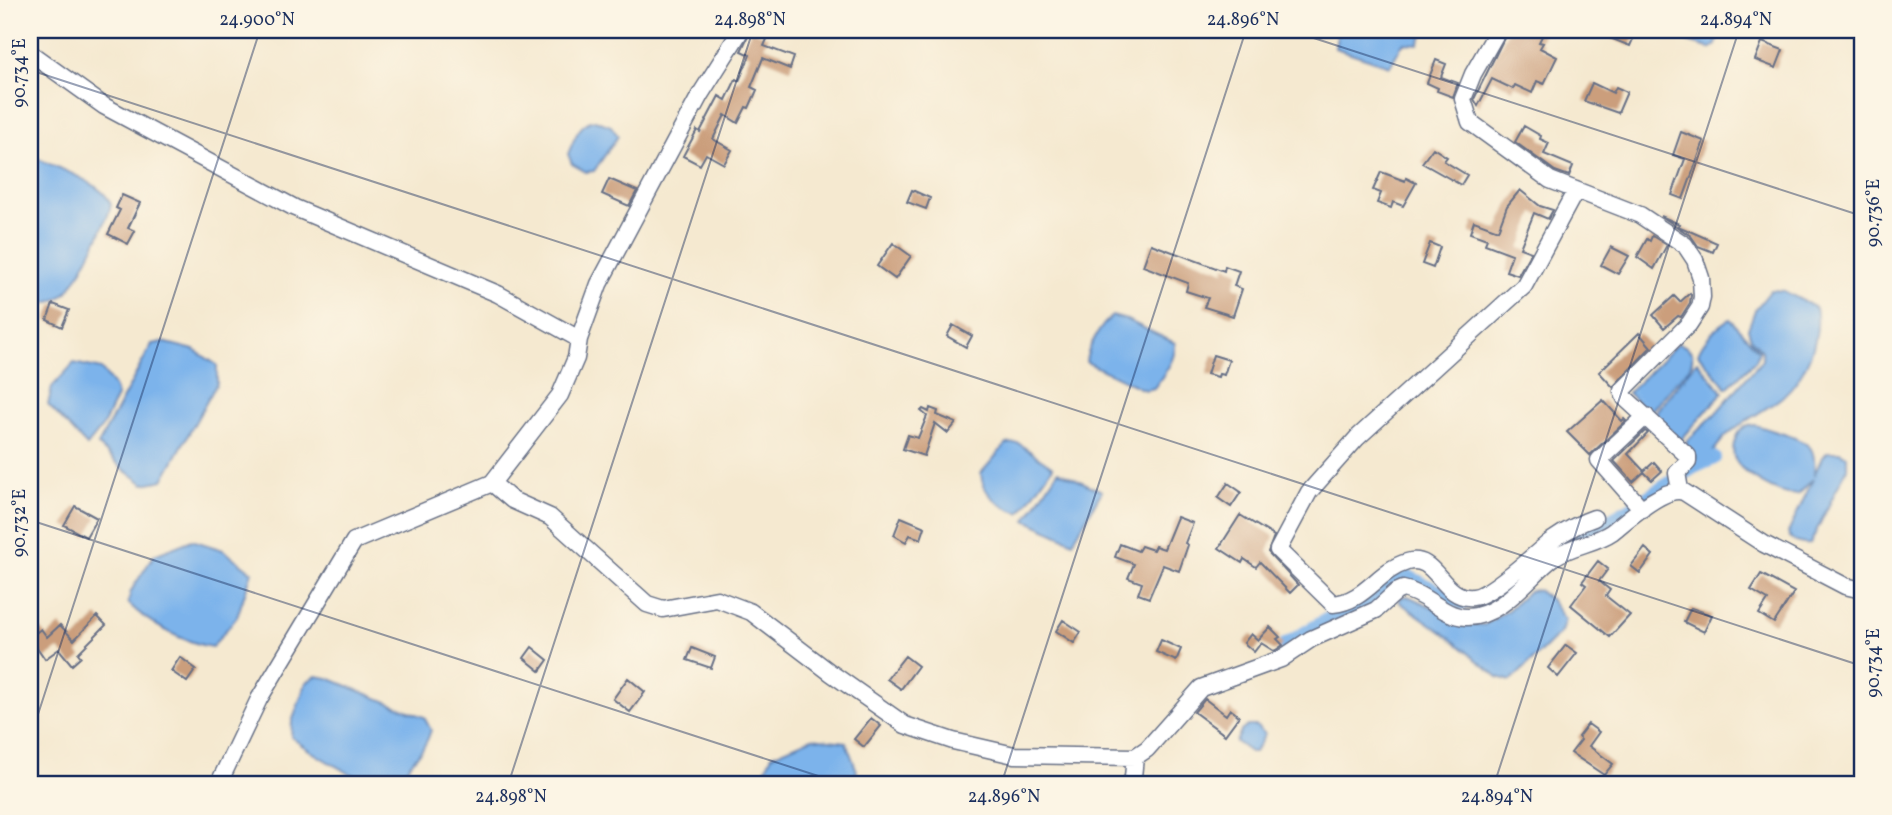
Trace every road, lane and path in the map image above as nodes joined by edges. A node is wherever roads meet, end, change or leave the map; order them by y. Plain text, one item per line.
1 (741, 30) edge
2 (1498, 30) edge
3 (30, 53) edge
4 (1576, 190) junction
5 (579, 339) junction
6 (1646, 416) junction
7 (1678, 482) junction
8 (492, 483) junction
9 (1642, 509) junction
10 (1594, 518) dead end
11 (1862, 590) edge
12 (1135, 757) junction
13 (218, 785) edge
14 (1130, 785) edge

1 - 5 street
2 - 4 street
3 - 5 street
4 - 6 street
4 - 10 street
5 - 8 street
6 - 7 street
6 - 9 street
7 - 9 street
7 - 11 street
8 - 12 street
8 - 13 street
9 - 12 street
12 - 14 street

